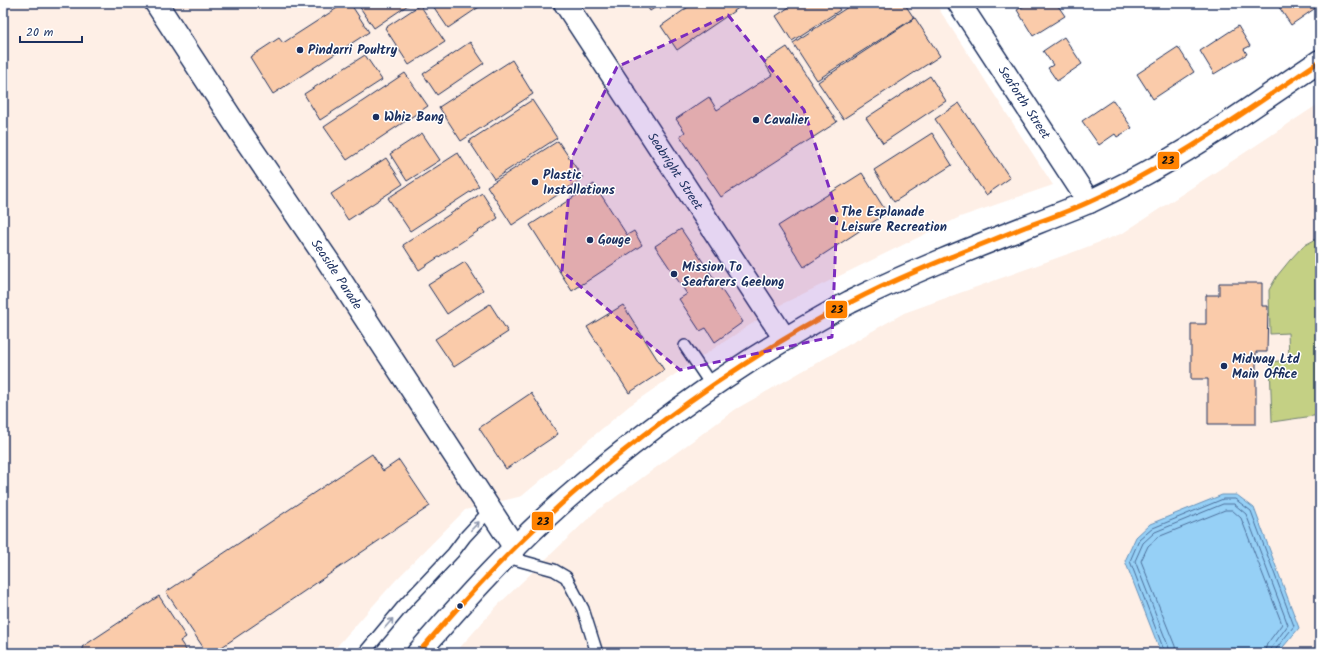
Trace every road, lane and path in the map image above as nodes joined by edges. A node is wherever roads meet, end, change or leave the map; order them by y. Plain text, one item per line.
1 (156, 3) edge
2 (565, 3) edge
3 (959, 3) edge
4 (1320, 61) edge
5 (1089, 202) junction
6 (785, 339) junction
7 (686, 346) dead end
8 (712, 386) junction
9 (492, 509) junction
10 (511, 552) junction
11 (364, 653) edge
12 (418, 653) edge
13 (596, 653) edge

1 - 9 street, Seaside Parade
2 - 6 street, Seabright Street
3 - 5 street, Seaforth Street
4 - 5 street
5 - 6 street
6 - 8 street
7 - 8 lane
8 - 10 street
9 - 10 street, Seaside Parade
11 -> 9 lane
10 - 12 street
10 - 13 lane

